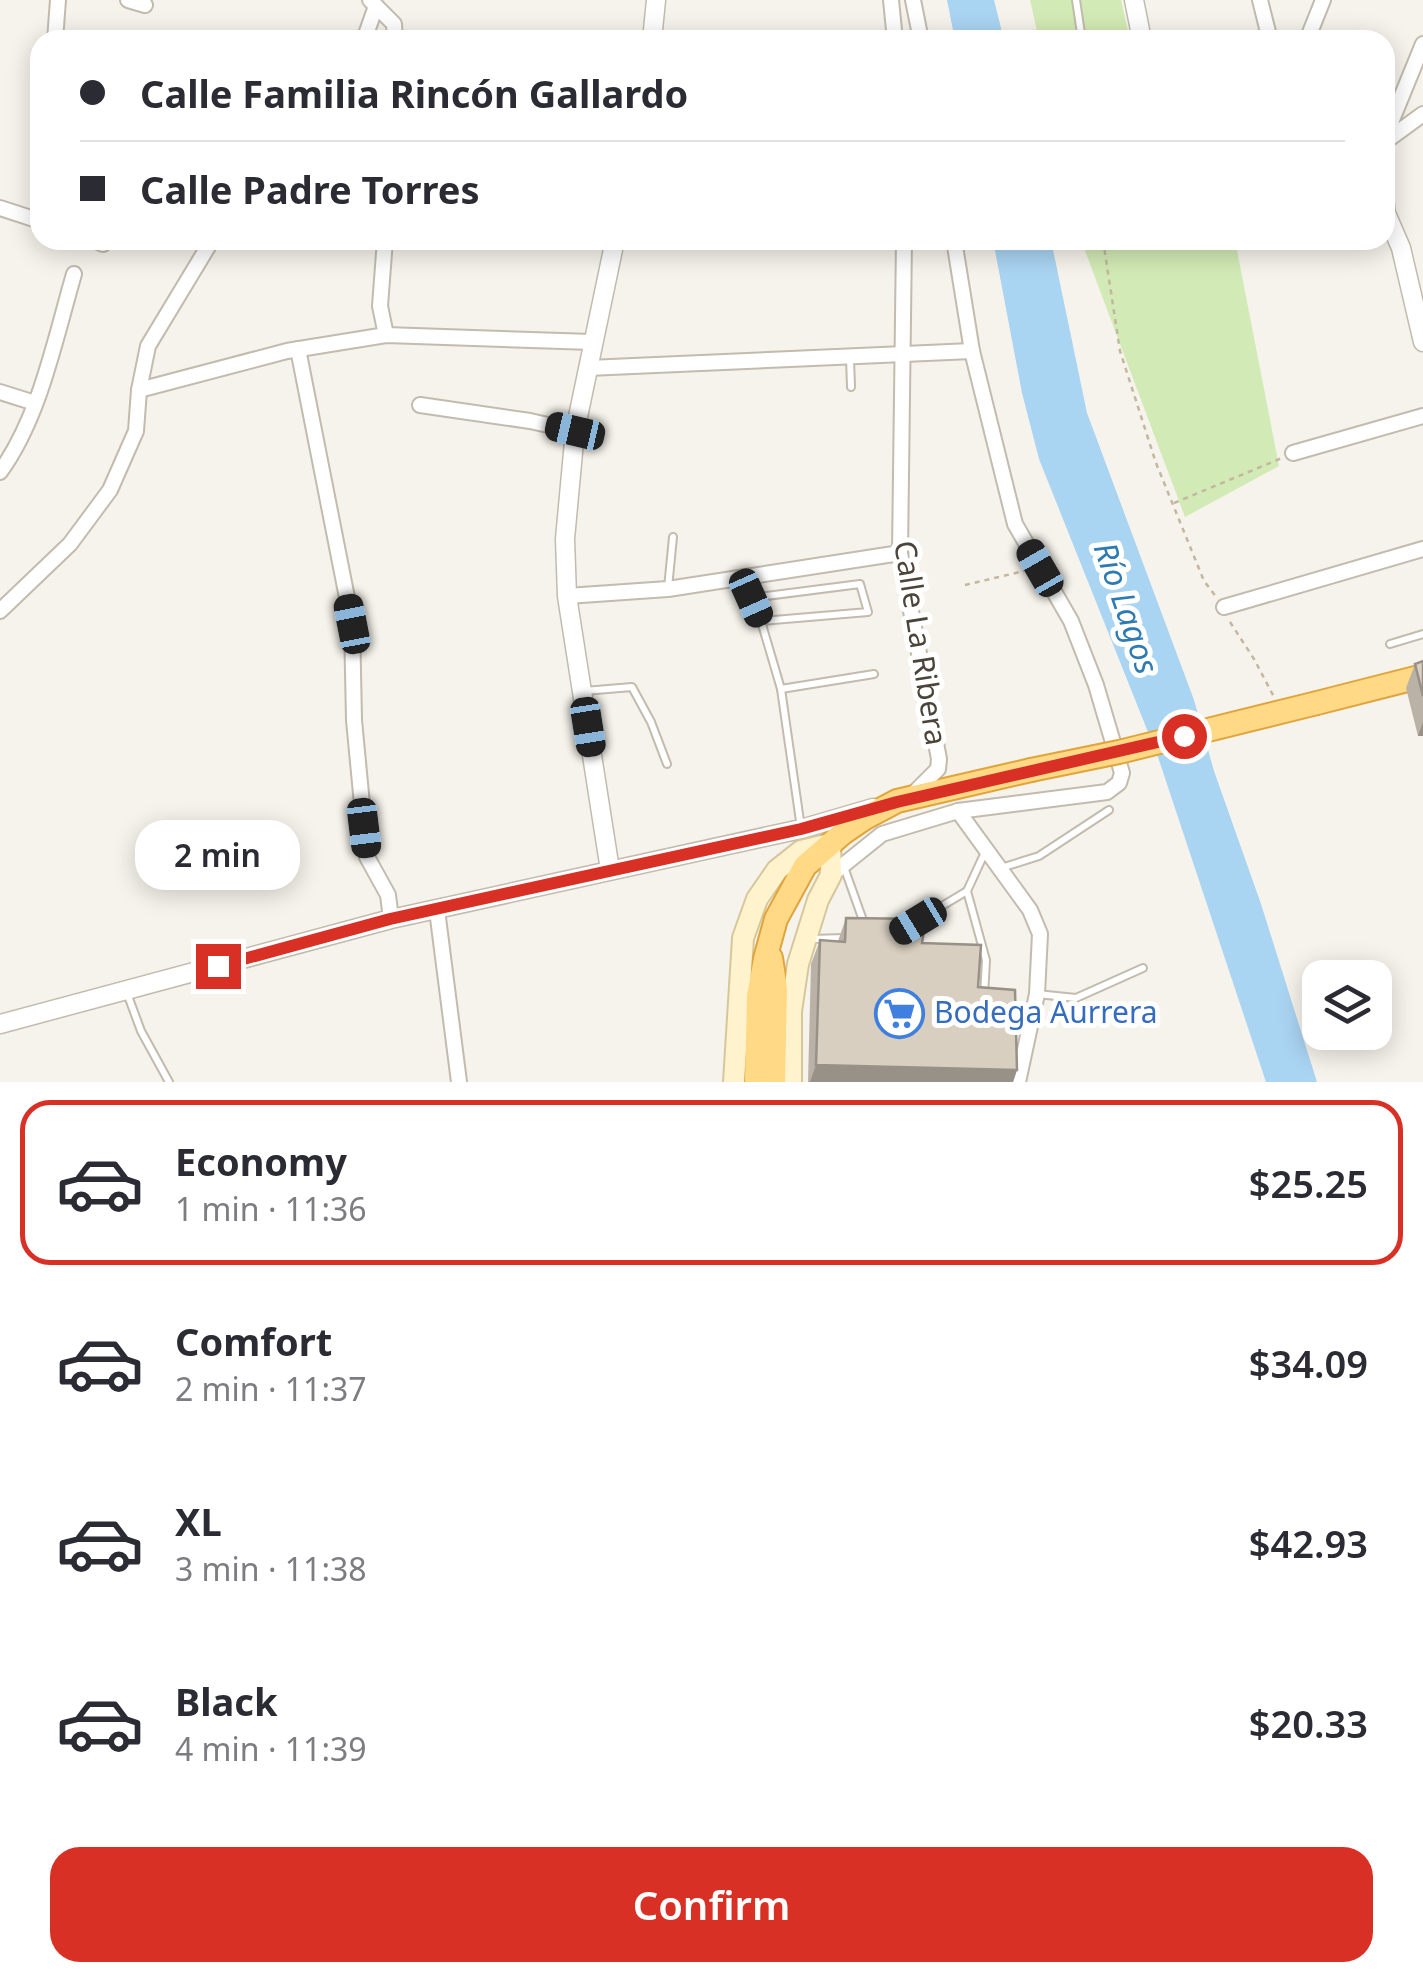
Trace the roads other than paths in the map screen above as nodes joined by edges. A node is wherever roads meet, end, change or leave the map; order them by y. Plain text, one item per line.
1 (58, 0) edge
2 (128, 0) edge
3 (656, 0) edge
4 (891, 0) edge
5 (913, 0) edge
6 (1076, 0) edge
7 (1134, 0) edge
8 (1260, 0) edge
9 (1323, 0) edge
10 (373, 3) edge
11 (144, 5) dead end
12 (56, 30) edge
13 (366, 30) edge
14 (395, 30) edge
15 (653, 30) edge
16 (894, 30) edge
17 (919, 30) edge
18 (1080, 30) edge
19 (1140, 30) edge
20 (1268, 30) edge
21 (1311, 30) edge
22 (1423, 44) edge
23 (1395, 114) edge
24 (1423, 114) edge
25 (1395, 132) edge
26 (0, 208) edge
27 (30, 218) edge
28 (1395, 234) edge
29 (206, 250) edge
30 (384, 250) edge
31 (613, 250) edge
32 (904, 250) edge
33 (956, 250) edge
34 (74, 274) dead end
35 (386, 335) junction
36 (592, 342) junction
37 (1423, 342) edge
38 (298, 349) junction
39 (972, 352) junction
40 (901, 354) junction
41 (850, 356) junction
42 (588, 368) junction
43 (851, 387) dead end
44 (139, 390) junction
45 (0, 392) edge
46 (35, 403) junction
47 (420, 405) dead end
48 (1423, 416) edge
49 (575, 431) junction
50 (0, 445) edge
51 (16, 450) junction
52 (1294, 453) road end
53 (0, 472) edge
54 (672, 537) dead end
55 (1423, 550) edge
56 (900, 553) junction
57 (748, 586) dead end
58 (668, 589) junction
59 (567, 596) junction
60 (751, 598) junction
61 (1224, 607) road end
62 (0, 611) edge
63 (761, 621) junction
64 (1423, 634) edge
65 (1390, 644) dead end
66 (874, 674) dead end
67 (1423, 676) edge
68 (781, 689) junction
69 (582, 691) junction
70 (666, 764) dead end
71 (902, 800) junction
72 (1109, 810) dead end
73 (958, 811) junction
74 (801, 829) junction
75 (830, 844) junction
76 (987, 849) junction
77 (803, 858) junction
78 (1000, 868) junction
79 (610, 870) junction
80 (837, 870) junction
81 (967, 890) junction
82 (818, 900) junction
83 (437, 910) junction
84 (390, 919) junction
85 (909, 927) edge
86 (868, 936) edge
87 (852, 937) edge
88 (805, 940) junction
89 (769, 944) junction
90 (1144, 968) dead end
91 (126, 989) junction
92 (1036, 994) junction
93 (984, 996) edge
94 (0, 1024) edge
95 (169, 1082) edge
96 (459, 1082) edge
97 (734, 1082) edge
98 (756, 1082) edge
99 (774, 1082) edge
100 (790, 1082) edge
101 (1018, 1082) edge

1 - 12 street
2 - 11 street
3 - 15 street
4 - 16 street
5 - 17 street
6 - 18 lane
7 - 19 street
8 - 20 street
9 - 21 street
10 - 13 street
10 - 14 street
22 - 23 street
24 - 25 street
26 - 27 street
28 - 37 street
29 - 44 street
30 - 35 street
31 - 36 street
32 - 40 street, Calle La Ribera
33 - 39 street
34 - 46 street
35 - 36 street
35 - 38 street
36 - 42 street
38 - 44 street
38 - 84 street
39 - 40 street
39 - 73 street
40 - 41 street
40 - 56 street, Calle La Ribera
41 - 42 street
41 - 43 lane
42 - 49 street
44 - 62 street
45 - 46 street
46 - 51 street
47 - 49 street
48 - 52 street
49 - 59 street
50 - 51 street
51 - 53 street
54 - 58 lane
55 - 61 street
56 - 58 street
56 - 71 street, Calle La Ribera
57 - 60 lane
58 - 59 street
59 - 69 street
60 - 63 lane
60 - 63 lane
63 - 68 lane
64 - 65 lane
66 - 68 lane
67 - 71 highway, bridge
68 - 74 lane
69 - 70 lane
69 - 79 street
71 - 74 street
71 - 75 highway
72 - 78 lane
73 - 76 street
73 - 80 street
74 - 77 street
74 - 79 street
75 - 77 highway
75 - 80 main road
76 - 78 street
76 - 81 lane
77 - 82 street
77 - 89 highway
77 - 97 main road
78 - 92 street
79 - 83 street
80 - 82 main road
80 - 86 lane
81 - 85 lane
81 - 93 lane
82 - 88 main road
83 - 84 street
83 - 96 street
84 - 91 street
87 - 88 lane
88 - 100 main road
89 - 98 highway
89 - 99 highway
90 - 92 lane
91 - 94 street
91 - 95 lane
92 - 101 street

